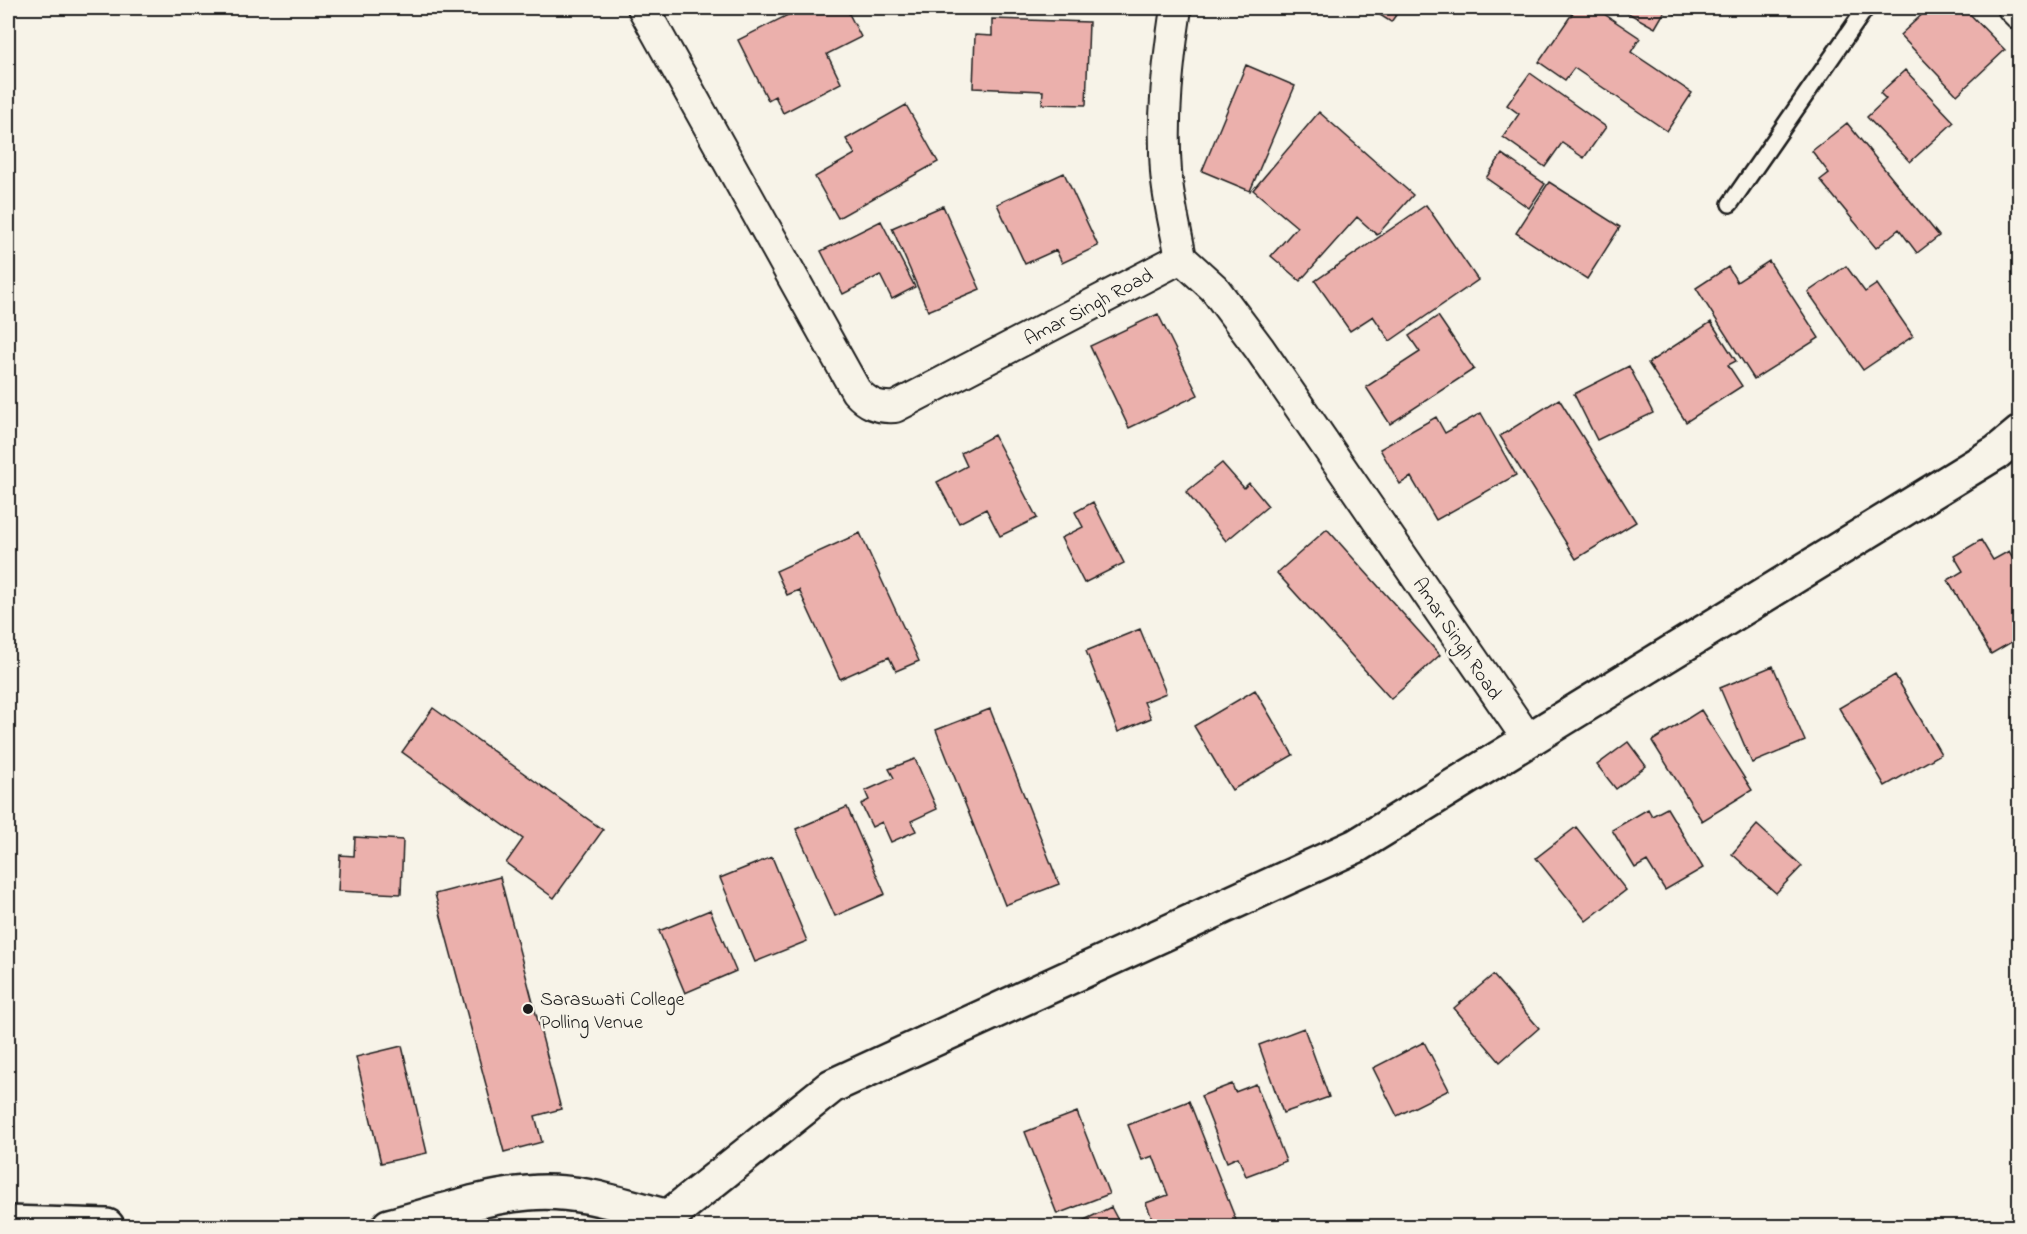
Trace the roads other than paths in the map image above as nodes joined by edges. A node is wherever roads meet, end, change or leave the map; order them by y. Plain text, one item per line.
1 (643, 8) edge
2 (1176, 8) edge
3 (1866, 8) edge
4 (2013, 8) edge
5 (2019, 15) edge
6 (1730, 204) dead end
7 (1180, 258) junction
8 (2019, 433) edge
9 (1529, 741) junction
10 (665, 1222) edge
11 (8, 1223) edge
12 (107, 1227) edge
13 (389, 1227) edge

1 - 7 street, Amar Singh Road
2 - 7 street
3 - 6 lane
4 - 5 street
7 - 9 street, Amar Singh Road
8 - 9 street
9 - 10 street
10 - 13 street
11 - 12 street

